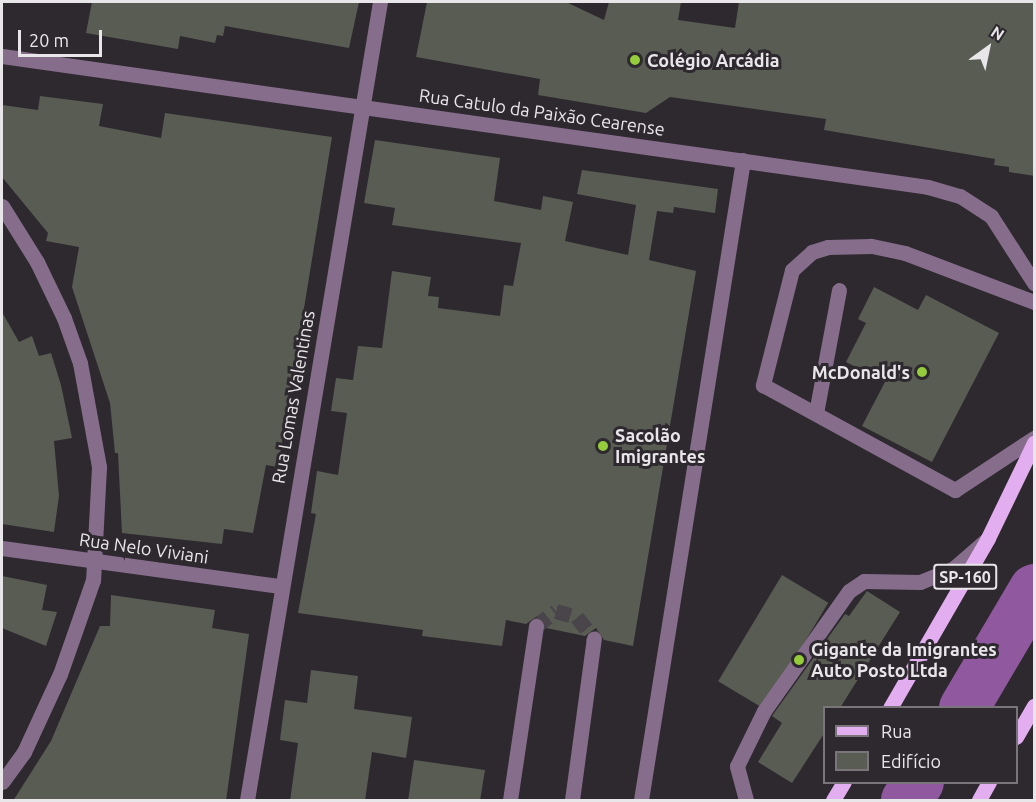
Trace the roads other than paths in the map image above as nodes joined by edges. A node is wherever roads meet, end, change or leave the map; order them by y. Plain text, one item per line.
1 (380, 2) edge
2 (2, 56) edge
3 (362, 106) junction
4 (743, 160) junction
5 (2, 206) edge
6 (1035, 283) edge
7 (839, 290) dead end
8 (1035, 302) edge
9 (816, 413) junction
10 (1035, 438) edge
11 (1035, 443) edge
12 (988, 538) junction
13 (2, 548) edge
14 (94, 560) junction
15 (280, 586) junction
16 (536, 626) dead end
17 (594, 638) dead end
18 (891, 706) edge
19 (1035, 706) edge
20 (1018, 735) edge
21 (2, 783) edge
22 (843, 784) edge
23 (988, 784) edge
24 (247, 801) edge
25 (510, 801) edge
26 (572, 801) edge
27 (640, 801) edge
28 (746, 801) edge
29 (832, 801) edge
30 (979, 801) edge

1 - 3 street, Rua Lomas Valentinas
2 - 3 street, Rua Catulo da Paixão Cearense
3 - 4 street, Rua Catulo da Paixão Cearense
3 - 15 street, Rua Lomas Valentinas
4 - 6 street, Rua Catulo da Paixão Cearense
4 - 27 street
5 - 14 street
7 - 9 street
8 - 9 street
9 - 10 street
11 - 12 main road, SP-160
12 - 18 main road, SP-160
12 - 28 street
13 - 14 street, Rua Nelo Viviani
14 - 15 street, Rua Nelo Viviani
14 - 21 street
15 - 24 street, Rua Lomas Valentinas
16 - 25 street
17 - 26 street
19 - 20 main road
22 - 29 main road
23 - 30 main road

